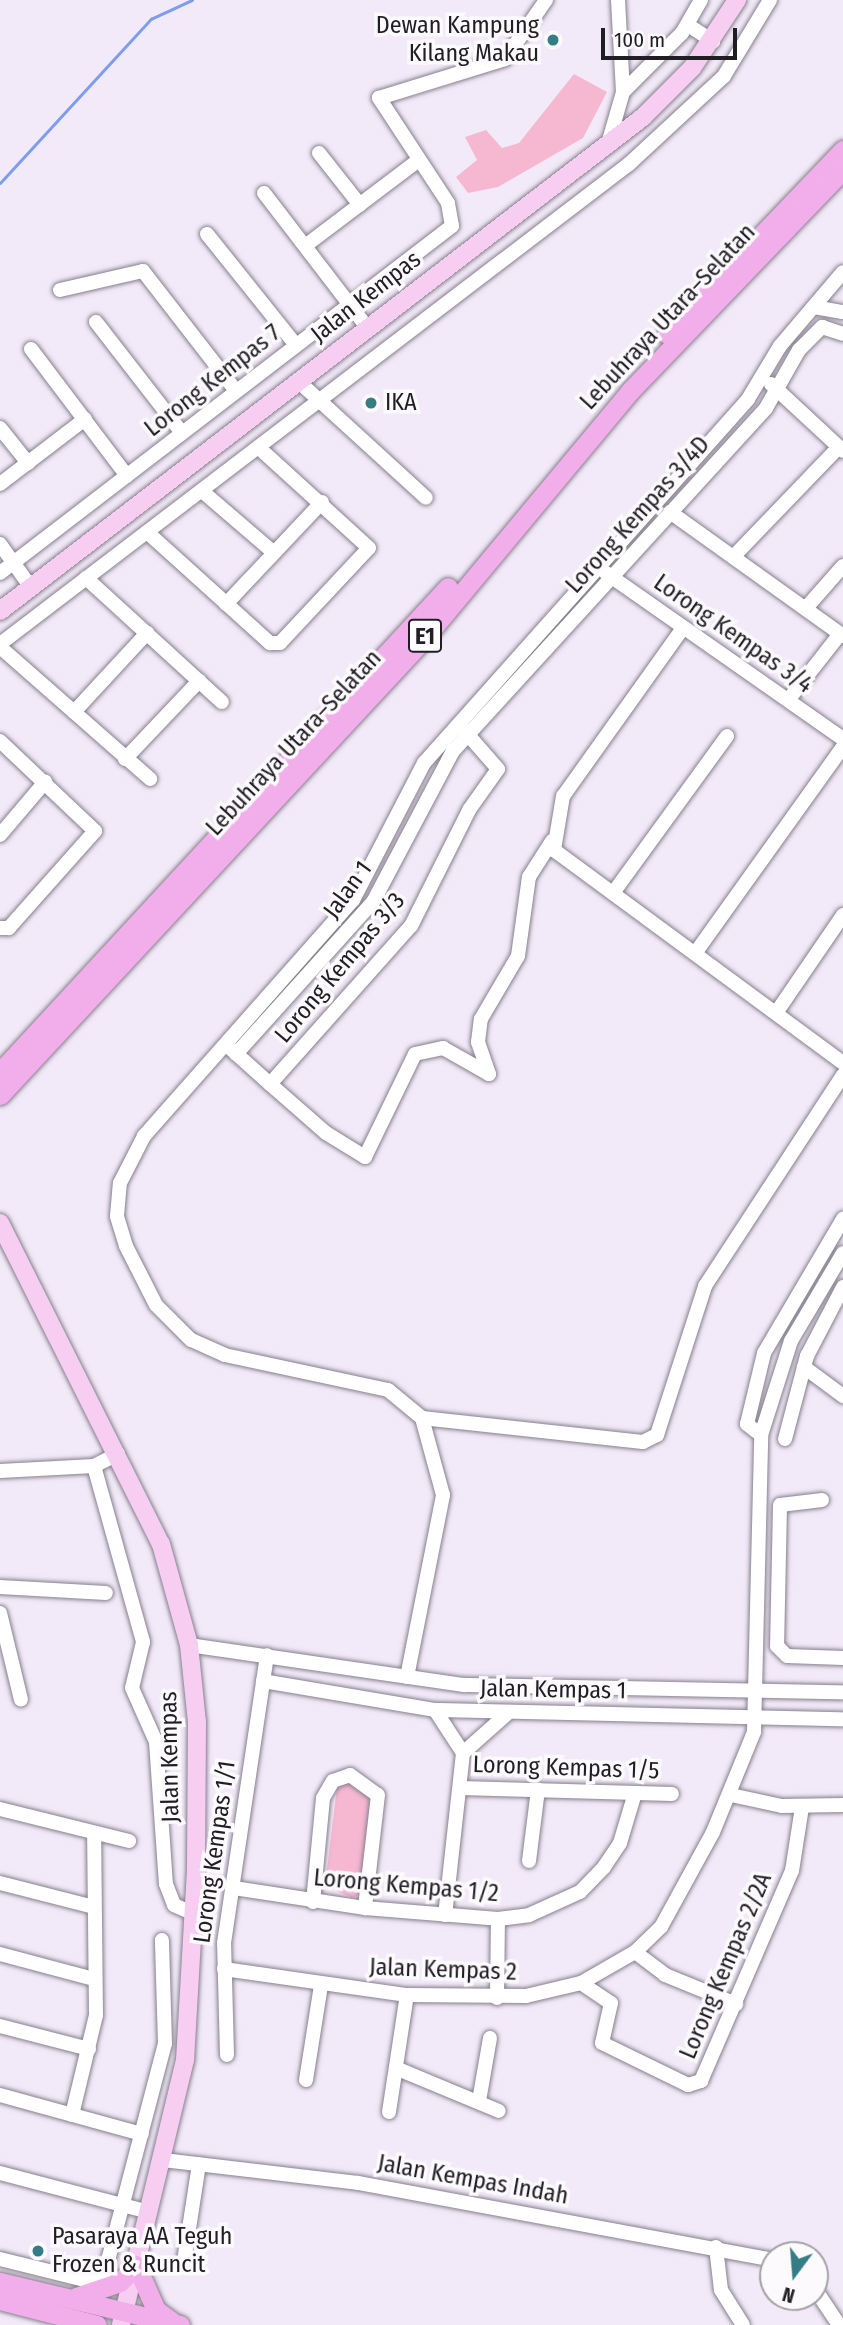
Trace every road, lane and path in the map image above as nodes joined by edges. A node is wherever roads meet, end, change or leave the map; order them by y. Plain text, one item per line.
1 (546, 0) edge
2 (618, 0) edge
3 (701, 0) edge
4 (737, 0) edge
5 (769, 0) edge
6 (688, 26) junction
7 (713, 41) junction
8 (623, 92) junction
9 (608, 144) junction
10 (843, 150) edge
11 (319, 153) dead end
12 (416, 162) junction
13 (843, 170) edge
14 (264, 193) dead end
15 (360, 205) junction
16 (207, 234) dead end
17 (305, 246) junction
18 (840, 280) edge
19 (60, 290) dead end
20 (349, 305) junction
21 (814, 307) junction
22 (843, 312) edge
23 (96, 322) dead end
24 (367, 327) junction
25 (838, 330) edge
26 (296, 345) junction
27 (31, 349) dead end
28 (763, 376) junction
29 (298, 381) junction
30 (776, 388) junction
31 (236, 391) junction
32 (318, 400) junction
33 (85, 419) junction
34 (0, 428) edge
35 (182, 433) junction
36 (258, 447) junction
37 (841, 449) edge
38 (28, 463) junction
39 (127, 476) junction
40 (0, 484) edge
41 (202, 491) junction
42 (426, 498) dead end
43 (322, 502) junction
44 (670, 513) junction
45 (147, 532) junction
46 (0, 544) edge
47 (273, 552) junction
48 (734, 556) junction
49 (13, 562) junction
50 (843, 566) edge
51 (597, 567) junction
52 (0, 573) edge
53 (612, 577) junction
54 (86, 578) junction
55 (30, 586) junction
56 (226, 604) junction
57 (806, 608) junction
58 (0, 611) edge
59 (683, 628) junction
60 (147, 633) junction
61 (841, 635) edge
62 (0, 645) edge
63 (200, 681) junction
64 (789, 699) junction
65 (222, 702) dead end
66 (74, 712) junction
67 (458, 723) junction
68 (469, 734) junction
69 (727, 736) dead end
70 (843, 739) edge
71 (0, 741) edge
72 (843, 747) edge
73 (125, 759) junction
74 (150, 779) dead end
75 (45, 782) junction
76 (0, 835) edge
77 (552, 841) junction
78 (613, 893) junction
79 (843, 915) edge
80 (2, 929) edge
81 (696, 952) junction
82 (776, 1013) junction
83 (231, 1049) junction
84 (843, 1063) edge
85 (0, 1072) edge
86 (843, 1075) edge
87 (270, 1084) junction
88 (0, 1095) edge
89 (843, 1219) edge
90 (0, 1223) edge
91 (843, 1253) edge
92 (824, 1281) junction
93 (842, 1290) edge
94 (804, 1367) junction
95 (843, 1396) edge
96 (422, 1418) junction
97 (761, 1435) junction
98 (785, 1439) dead end
99 (118, 1454) junction
100 (93, 1465) junction
101 (0, 1471) edge
102 (822, 1500) dead end
103 (0, 1587) edge
104 (106, 1593) dead end
105 (758, 1599) junction
106 (778, 1600) junction
107 (0, 1613) edge
108 (189, 1645) junction
109 (267, 1656) junction
110 (843, 1658) edge
111 (407, 1677) junction
112 (263, 1681) junction
113 (757, 1689) junction
114 (843, 1692) edge
115 (21, 1700) dead end
116 (435, 1710) junction
117 (509, 1712) junction
118 (757, 1717) junction
119 (843, 1718) edge
120 (463, 1753) junction
121 (460, 1788) junction
122 (538, 1790) junction
123 (635, 1793) junction
124 (672, 1794) dead end
125 (731, 1795) junction
126 (843, 1805) edge
127 (802, 1807) junction
128 (0, 1809) edge
129 (94, 1833) junction
130 (129, 1841) dead end
131 (529, 1861) dead end
132 (0, 1883) edge
133 (234, 1888) junction
134 (313, 1902) junction
135 (94, 1907) junction
136 (365, 1908) junction
137 (194, 1914) junction
138 (445, 1915) junction
139 (498, 1919) junction
140 (162, 1940) dead end
141 (635, 1952) junction
142 (0, 1954) edge
143 (224, 1969) junction
144 (94, 1979) junction
145 (581, 1983) junction
146 (321, 1985) junction
147 (407, 1995) junction
148 (497, 1998) junction
149 (736, 2004) junction
150 (0, 2026) edge
151 (490, 2038) dead end
152 (89, 2049) junction
153 (227, 2055) dead end
154 (398, 2069) junction
155 (306, 2080) dead end
156 (0, 2095) edge
157 (479, 2101) junction
158 (499, 2111) dead end
159 (389, 2112) dead end
160 (72, 2115) junction
161 (142, 2134) junction
162 (163, 2160) junction
163 (199, 2164) junction
164 (0, 2173) edge
165 (123, 2206) junction
166 (149, 2212) junction
167 (716, 2247) junction
168 (759, 2257) edge
169 (0, 2259) edge
170 (184, 2262) dead end
171 (136, 2265) junction
172 (0, 2282) edge
173 (0, 2300) edge
174 (829, 2310) edge
175 (72, 2314) edge
176 (123, 2318) edge
177 (177, 2324) edge
178 (97, 2325) edge
179 (743, 2325) edge
180 (839, 2325) edge

1 - 12 street, Lorong Kempas 7
2 - 8 street
3 - 6 street
4 - 7 main road, Jalan Kempas
5 - 32 street
6 - 7 street
6 - 8 street
7 - 9 main road, Jalan Kempas
8 - 9 street
9 - 24 main road, Jalan Kempas
10 - 85 highway, Lebuhraya Utara–Selatan / E1
11 - 15 street
12 - 15 street
12 - 20 street, Lorong Kempas 7
13 - 88 highway, Lebuhraya Utara–Selatan / E1
14 - 17 street
15 - 17 street
16 - 26 street
17 - 20 street
18 - 21 street
19 - 31 street
20 - 24 street
20 - 26 street, Lorong Kempas 7
21 - 22 street
21 - 28 street
23 - 35 street
24 - 29 main road, Jalan Kempas
25 - 30 street, Lorong Kempas 3/4D
26 - 31 street, Lorong Kempas 7
27 - 33 street
28 - 30 street
28 - 51 street
29 - 32 street
29 - 55 main road, Jalan Kempas
30 - 37 street
30 - 44 street, Lorong Kempas 3/4D
31 - 35 street, Lorong Kempas 7
32 - 36 street
32 - 42 street
33 - 38 street
33 - 39 street
34 - 38 street
35 - 39 street, Lorong Kempas 7
36 - 41 street
36 - 43 street
37 - 48 street
38 - 40 street
39 - 49 street, Lorong Kempas 7
41 - 45 street
41 - 47 street
43 - 47 street
43 - 56 street
44 - 48 street
44 - 53 street, Lorong Kempas 3/4D
45 - 54 street
45 - 56 street
46 - 49 street
47 - 56 street
48 - 57 street
49 - 52 street, Lorong Kempas 7
49 - 55 street
50 - 57 street
51 - 53 street, Lorong Kempas 3/4
51 - 67 street
53 - 59 street, Lorong Kempas 3/4
53 - 68 street, Lorong Kempas 3/4D
54 - 60 street
54 - 62 street
55 - 58 main road, Jalan Kempas
57 - 61 street
59 - 64 street, Lorong Kempas 3/4
59 - 77 street
60 - 63 street
60 - 66 street
61 - 64 street
62 - 66 street
63 - 65 street
63 - 73 street
64 - 70 street, Lorong Kempas 3/4
66 - 73 street
67 - 68 street, Lorong Kempas 3/3
67 - 83 street
68 - 83 street, Jalan 1
68 - 87 street, Lorong Kempas 3/3
69 - 78 street
71 - 75 street
72 - 81 street
73 - 74 street
75 - 76 street
75 - 80 street
77 - 78 street
77 - 87 street
78 - 81 street
79 - 82 street
81 - 82 street
82 - 84 street
83 - 87 street
83 - 96 street
86 - 96 street
89 - 97 street
90 - 99 main road, Jalan Kempas
91 - 92 street
92 - 93 street
92 - 97 street
93 - 94 street
94 - 95 street
94 - 98 street
96 - 111 street
97 - 105 street, Jalan Kempas 2
99 - 100 street
99 - 108 main road, Jalan Kempas
100 - 101 street
100 - 137 street
102 - 106 street
103 - 104 street
105 - 106 street
105 - 113 street, Jalan Kempas 2
106 - 110 street
107 - 115 street
108 - 109 street
108 - 137 main road, Jalan Kempas
109 - 111 street
109 - 112 street, Lorong Kempas 1/1
111 - 113 street
112 - 116 street, Jalan Kempas 1
112 - 133 street, Lorong Kempas 1/1
113 - 114 street
113 - 118 street, Jalan Kempas 2
116 - 117 street, Jalan Kempas 1
116 - 120 street
117 - 118 street, Jalan Kempas 1
117 - 120 street
118 - 119 street, Jalan Kempas 1
118 - 125 street, Jalan Kempas 2
120 - 121 street
121 - 122 street, Lorong Kempas 1/5
121 - 138 street
122 - 123 street, Lorong Kempas 1/5
122 - 131 street
123 - 124 street, Lorong Kempas 1/5
123 - 139 street, Lorong Kempas 1/2
125 - 127 street
125 - 141 street, Jalan Kempas 2
126 - 127 street
127 - 149 street, Lorong Kempas 2/2A
128 - 129 street
129 - 130 street
129 - 135 street
132 - 135 street
133 - 134 street, Lorong Kempas 1/2
133 - 143 street, Lorong Kempas 1/1
134 - 136 street, Lorong Kempas 1/2
134 - 136 street
135 - 144 street
136 - 138 street, Lorong Kempas 1/2
137 - 162 main road, Jalan Kempas
138 - 139 street, Lorong Kempas 1/2
139 - 148 street
140 - 161 street
141 - 145 street, Jalan Kempas 2
141 - 149 street
142 - 144 street
143 - 146 street, Jalan Kempas 2
143 - 153 street, Lorong Kempas 1/1
144 - 152 street
145 - 148 street, Jalan Kempas 2
145 - 149 street, Lorong Kempas 2/2A
146 - 147 street, Jalan Kempas 2
146 - 155 street
147 - 148 street, Jalan Kempas 2
147 - 154 street
150 - 152 street
151 - 157 street
152 - 160 street
154 - 157 street
154 - 159 street
156 - 160 street
157 - 158 street
160 - 161 street
161 - 165 street
162 - 163 street, Jalan Kempas Indah
162 - 166 main road, Jalan Kempas
163 - 167 street, Jalan Kempas Indah
163 - 170 street
164 - 165 street
165 - 166 street
165 - 169 street
166 - 171 main road, Jalan Kempas
167 - 168 street, Jalan Kempas Indah
167 - 179 street
171 - 175 highway
171 - 176 main road, Jalan Kempas
171 - 177 highway
172 - 175 highway
173 - 175 highway
174 - 180 street
175 - 176 highway
175 - 178 highway
176 - 177 highway

